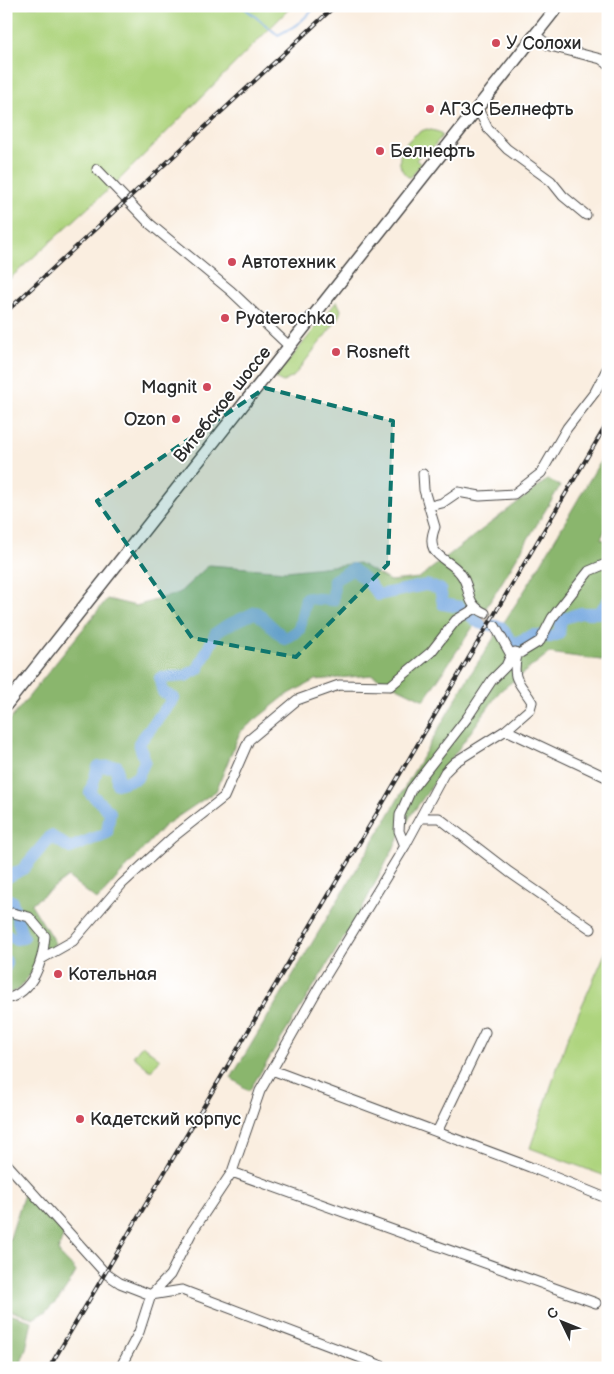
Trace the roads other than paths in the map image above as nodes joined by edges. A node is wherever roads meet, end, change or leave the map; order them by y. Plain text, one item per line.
1 (558, 6) edge
2 (534, 35) junction
3 (608, 64) edge
4 (477, 107) junction
5 (97, 169) dead end
6 (586, 215) dead end
7 (290, 347) junction
8 (608, 367) edge
9 (423, 474) dead end
10 (430, 506) junction
11 (608, 562) edge
12 (476, 608) junction
13 (485, 613) tunnel mouth
14 (495, 626) tunnel mouth
15 (505, 644) junction
16 (517, 655) junction
17 (6, 705) edge
18 (506, 730) junction
19 (608, 778) edge
20 (422, 818) junction
21 (406, 846) junction
22 (13, 912) dead end
23 (591, 928) dead end
24 (43, 958) junction
25 (6, 999) edge
26 (485, 1032) dead end
27 (272, 1070) junction
28 (438, 1132) junction
29 (6, 1163) edge
30 (232, 1172) junction
31 (606, 1198) dead end
32 (151, 1295) junction
33 (596, 1302) dead end
34 (377, 1366) edge
35 (120, 1368) edge
36 (387, 1368) edge

1 - 2 main road, Витебское шоссе
2 - 3 street
2 - 4 main road, Витебское шоссе
4 - 6 street
4 - 7 main road, Витебское шоссе
5 - 7 street
7 - 17 main road, Витебское шоссе
8 - 10 street
9 - 10 street
10 - 12 street
11 - 16 street
12 - 13 street
12 - 24 street
14 - 15 street
15 - 16 street
15 - 21 street
16 - 18 street
18 - 19 street
18 - 20 street
20 - 21 street
20 - 23 street
21 - 27 street
22 - 24 street
24 - 25 street
26 - 28 street
27 - 28 street
27 - 30 street
28 - 31 street
29 - 32 street
30 - 32 street
30 - 33 street
32 - 34 street
32 - 35 street
34 - 36 street

